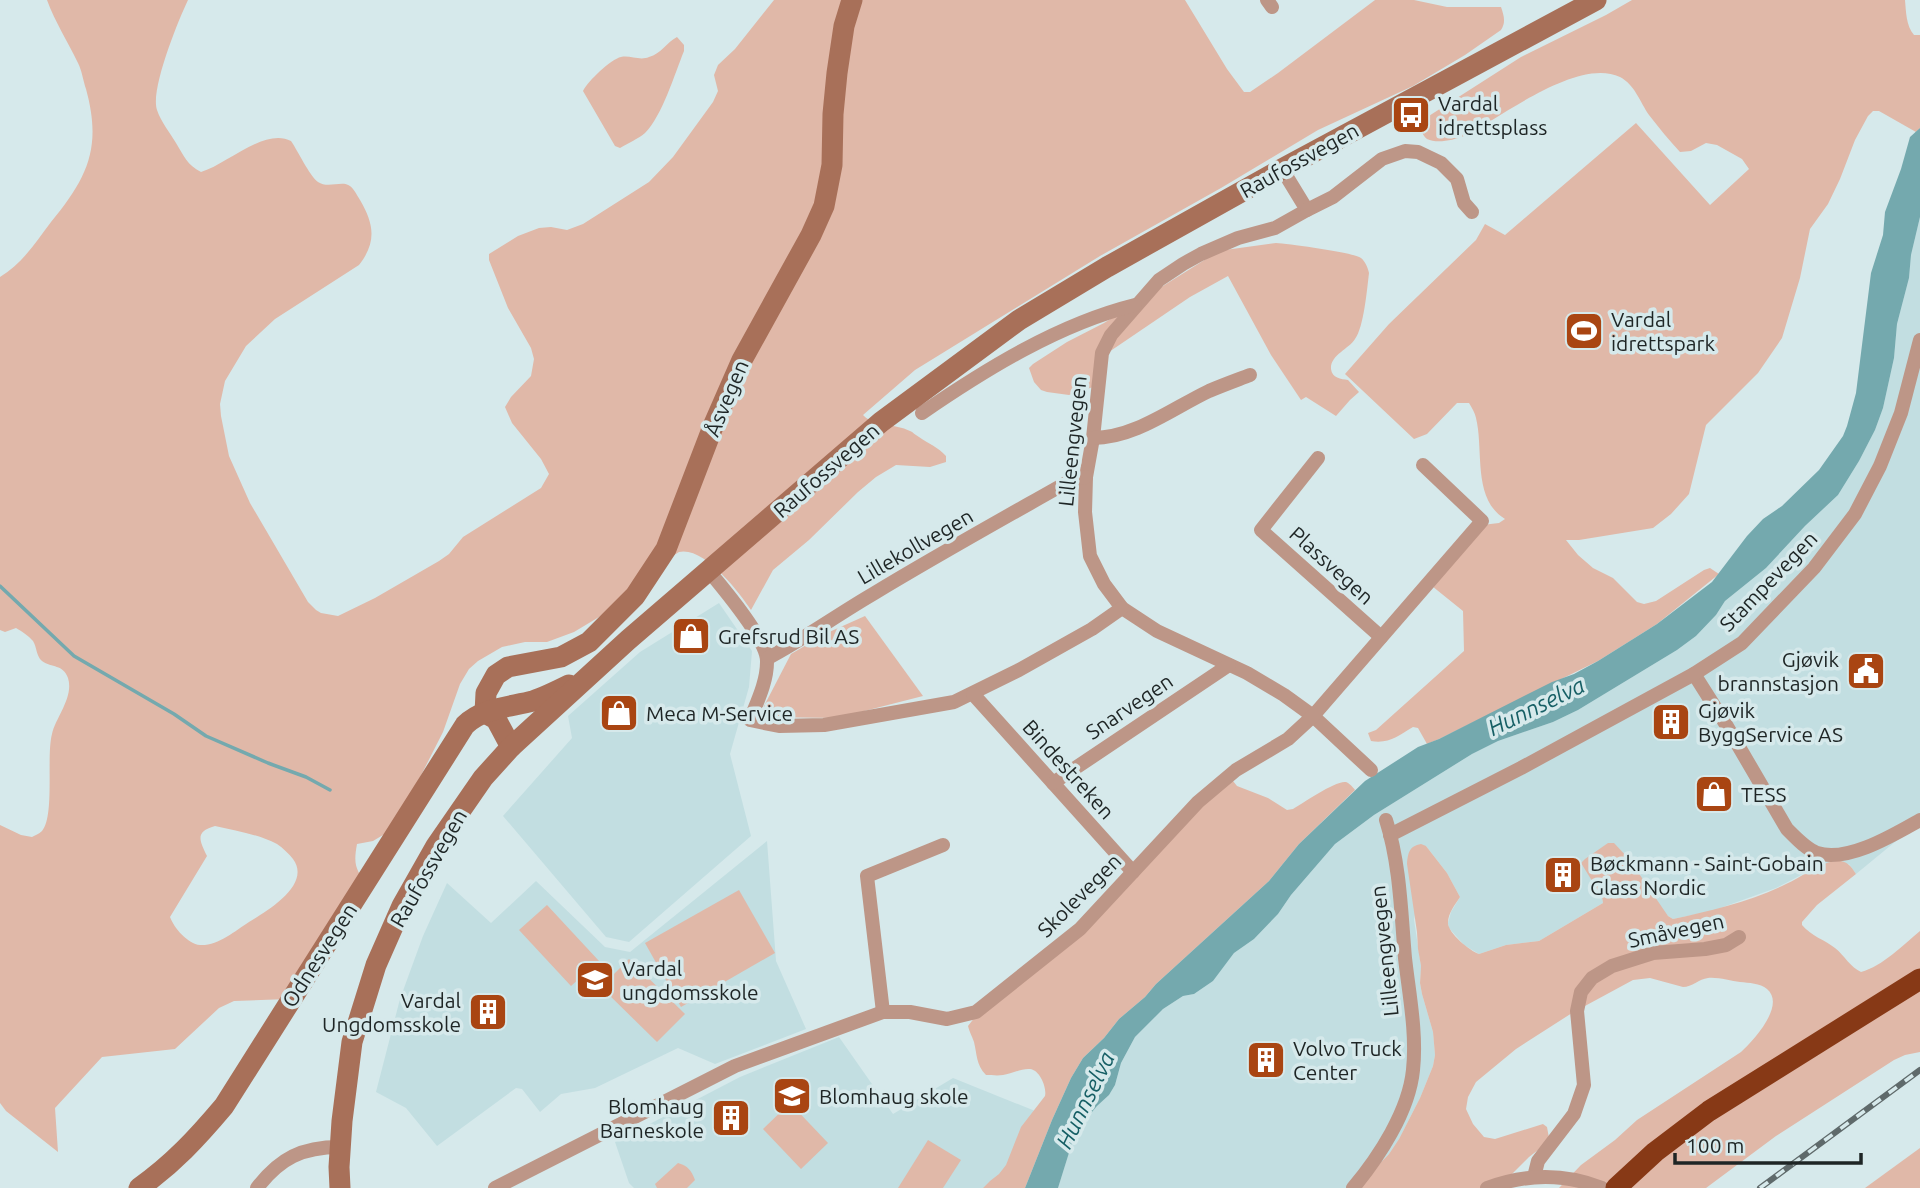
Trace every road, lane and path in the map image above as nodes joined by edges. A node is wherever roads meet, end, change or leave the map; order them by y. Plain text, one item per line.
1 (852, 0) edge
2 (1596, 0) edge
3 (1282, 169) junction
4 (1307, 210) junction
5 (1472, 212) dead end
6 (1135, 305) junction
7 (1920, 340) edge
8 (1251, 375) dead end
9 (922, 413) dead end
10 (1093, 438) junction
11 (1318, 458) dead end
12 (1423, 465) dead end
13 (1086, 477) junction
14 (708, 570) junction
15 (1122, 608) junction
16 (1381, 637) junction
17 (768, 658) junction
18 (1229, 665) junction
19 (592, 672) junction
20 (1694, 674) junction
21 (973, 694) junction
22 (494, 710) junction
23 (1313, 716) junction
24 (519, 740) junction
25 (1371, 770) dead end
26 (1053, 783) junction
27 (1386, 820) dead end
28 (1920, 820) edge
29 (1390, 835) junction
30 (943, 845) dead end
31 (1133, 872) junction
32 (1740, 937) dead end
33 (1920, 979) edge
34 (883, 1012) junction
35 (340, 1147) junction
36 (1534, 1177) junction
37 (139, 1188) edge
38 (257, 1188) edge
39 (340, 1188) edge
40 (495, 1188) edge
41 (1353, 1188) edge
42 (1487, 1188) edge
43 (1602, 1188) edge
44 (1616, 1188) edge

1 - 22 main road, Åsvegen
2 - 3 main road, Raufossvegen
3 - 4 street
3 - 14 main road, Raufossvegen
4 - 5 street, Lilleengvegen
4 - 6 street, Lilleengvegen
6 - 9 street
6 - 10 street, Lilleengvegen
7 - 20 street, Stampevegen
8 - 10 street
10 - 13 street, Lilleengvegen
11 - 16 street, Plassvegen
12 - 16 street, Skolevegen
13 - 15 street, Lilleengvegen
13 - 17 street, Lillekollvegen
14 - 17 street
14 - 19 main road, Raufossvegen
15 - 18 street, Lilleengvegen
15 - 21 street
16 - 23 street, Skolevegen
17 - 21 street
18 - 23 street, Lilleengvegen
18 - 26 street, Snarvegen
19 - 22 main road
19 - 24 main road, Raufossvegen
20 - 28 street
20 - 29 street, Stampevegen
21 - 26 street, Bindestreken
22 - 24 main road
22 - 37 main road, Odnesvegen
23 - 25 street, Lilleengvegen
23 - 31 street, Skolevegen
24 - 35 main road, Raufossvegen
26 - 31 street, Bindestreken
27 - 29 street, Lilleengvegen
29 - 41 street, Lilleengvegen
30 - 34 street
31 - 34 street, Skolevegen
32 - 36 street, Småvegen
33 - 44 highway
34 - 40 street, Skolevegen
35 - 38 street
35 - 39 main road, Raufossvegen
36 - 42 street
36 - 43 street

